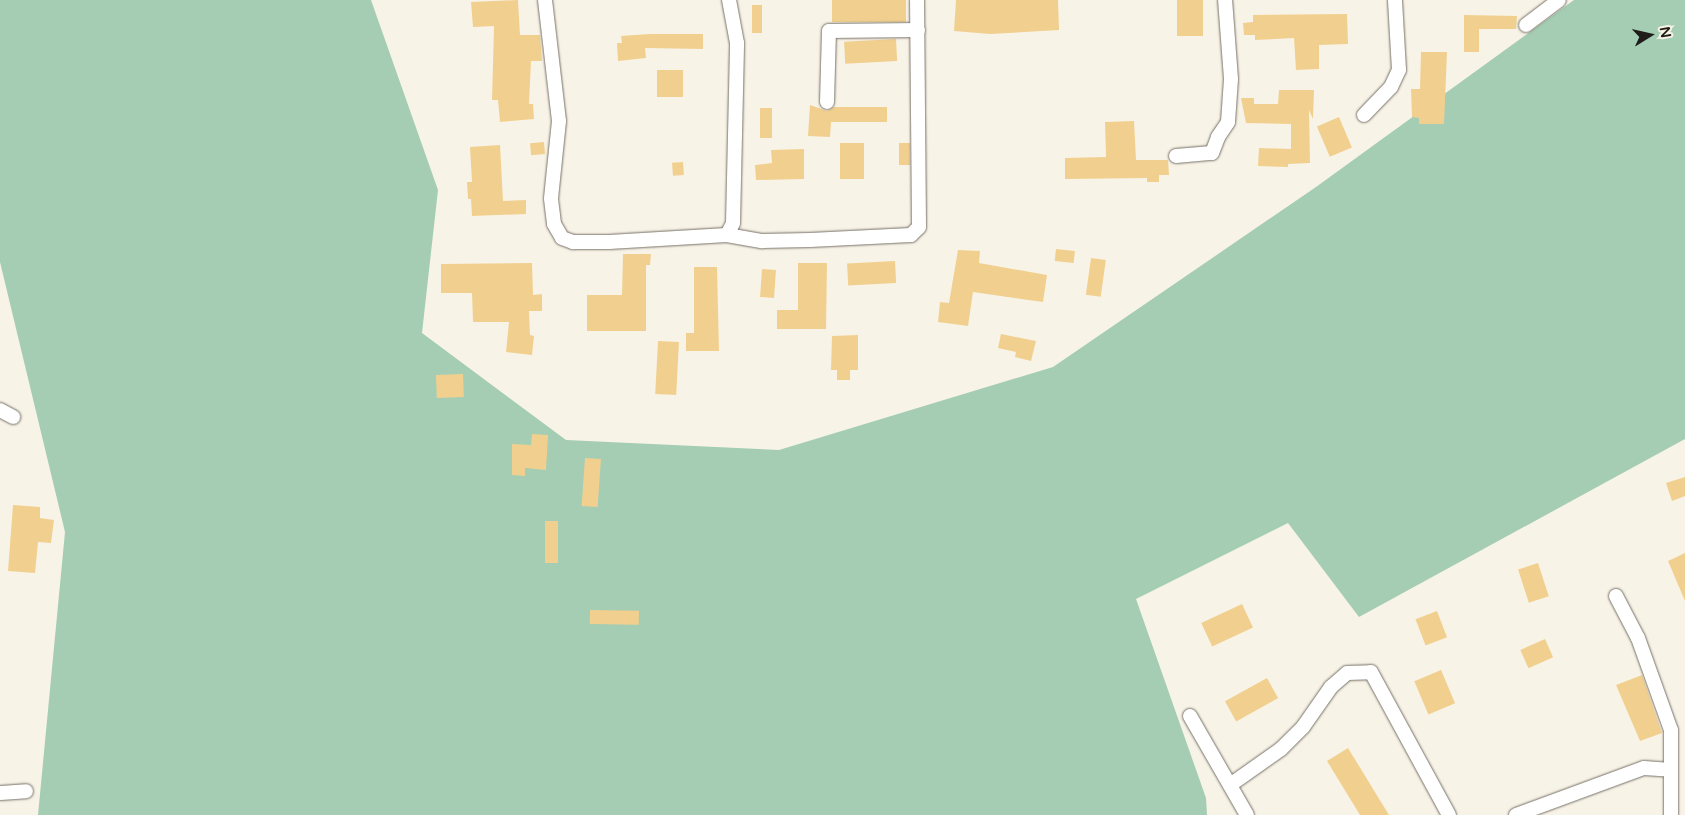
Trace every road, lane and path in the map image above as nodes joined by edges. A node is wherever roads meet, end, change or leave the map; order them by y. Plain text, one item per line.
1 (545, 0) edge
2 (729, 0) edge
3 (917, 0) edge
4 (1225, 0) edge
5 (1395, 0) edge
6 (1559, 0) edge
7 (1526, 25) dead end
8 (918, 30) junction
9 (827, 102) dead end
10 (1364, 115) dead end
11 (1176, 156) dead end
12 (726, 235) junction
13 (0, 410) edge
14 (13, 417) dead end
15 (1616, 596) dead end
16 (1190, 716) dead end
17 (1671, 770) junction
18 (1230, 785) junction
19 (26, 791) dead end
20 (0, 793) edge
21 (1247, 815) edge
22 (1449, 815) edge
23 (1516, 815) edge
24 (1671, 815) edge

1 - 12 street
2 - 12 street
3 - 8 street
4 - 11 street
5 - 10 street
6 - 7 street
8 - 9 street
8 - 12 street
13 - 14 street
15 - 17 street
16 - 18 street
17 - 23 street
17 - 24 street
18 - 21 street
18 - 22 street
19 - 20 street

